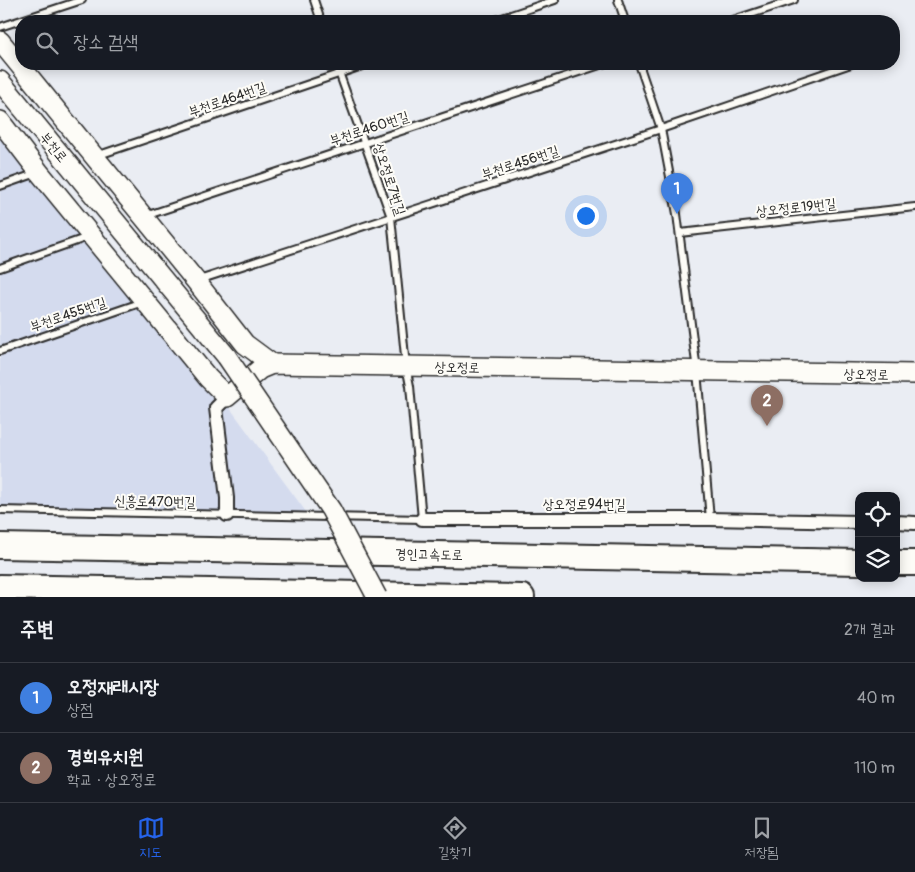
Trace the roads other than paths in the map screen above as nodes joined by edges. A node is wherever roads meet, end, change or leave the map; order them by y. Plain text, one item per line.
1 (82, 0) edge
2 (314, 0) edge
3 (555, 0) edge
4 (618, 0) edge
5 (794, 0) edge
6 (36, 15) edge
7 (319, 15) edge
8 (511, 15) edge
9 (623, 15) edge
10 (748, 15) edge
11 (15, 22) edge
12 (0, 27) edge
13 (0, 41) edge
14 (15, 59) edge
15 (24, 70) edge
16 (339, 70) edge
17 (349, 70) edge
18 (584, 70) edge
19 (641, 70) edge
20 (833, 70) edge
21 (340, 73) junction
22 (0, 81) edge
23 (0, 121) edge
24 (661, 129) junction
25 (365, 143) junction
26 (94, 156) junction
27 (39, 172) junction
28 (0, 186) edge
29 (915, 207) edge
30 (144, 217) junction
31 (391, 217) junction
32 (680, 232) junction
33 (92, 236) junction
34 (0, 268) edge
35 (195, 280) junction
36 (145, 301) junction
37 (0, 351) edge
38 (272, 364) junction
39 (406, 366) junction
40 (697, 371) junction
41 (915, 374) edge
42 (222, 403) junction
43 (0, 510) edge
44 (227, 515) junction
45 (309, 516) joint
46 (422, 519) junction
47 (710, 519) junction
48 (855, 522) edge
49 (900, 522) edge
50 (915, 523) edge
51 (0, 546) edge
52 (855, 562) edge
53 (900, 562) edge
54 (915, 563) edge
55 (0, 587) edge
56 (377, 597) edge
57 (522, 597) edge

1 - 6 lane
2 - 7 lane
3 - 8 lane
4 - 9 lane
5 - 10 lane
11 - 12 lane
13 - 14 street
15 - 26 street
16 - 21 lane, 상오정로7번길
17 - 21 lane, 부천로464번길
18 - 25 lane, 부천로460번길
19 - 24 lane
20 - 24 lane, 부천로456번길
21 - 25 lane, 상오정로7번길
21 - 26 lane, 부천로464번길
22 - 56 street, 부천로, bridge
23 - 27 street
24 - 31 lane, 부천로456번길
24 - 32 lane
25 - 30 lane, 부천로460번길
25 - 31 lane, 상오정로7번길
26 - 30 street
27 - 28 lane
27 - 33 street
29 - 32 lane, 상오정로19번길
30 - 35 street
31 - 35 lane, 부천로456번길
31 - 39 lane, 상오정로7번길
32 - 40 lane
33 - 34 lane
33 - 36 street
35 - 38 street
36 - 37 lane, 부천로455번길
36 - 42 street
38 - 39 street, 상오정로
38 - 42 street
39 - 40 street, 상오정로
39 - 46 lane, 상오정로7번길
40 - 41 street, 상오정로
40 - 47 lane
42 - 44 street
43 - 44 lane, 신흥로470번길
44 - 45 lane, 신흥로470번길
45 - 46 lane, 상오정로94번길
46 - 47 street, 상오정로94번길
47 - 48 street, 상오정로94번길
49 - 50 street
51 - 52 highway, 경인고속도로
53 - 54 highway
55 - 57 highway

